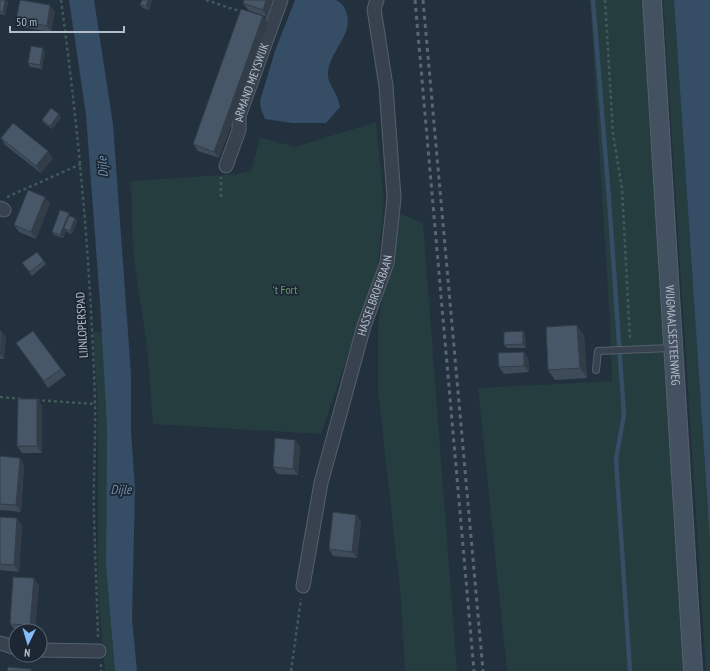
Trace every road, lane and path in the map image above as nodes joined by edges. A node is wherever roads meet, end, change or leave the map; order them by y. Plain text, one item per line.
1 (61, 0) edge
2 (206, 0) edge
3 (281, 0) edge
4 (378, 0) edge
5 (605, 0) edge
6 (652, 0) edge
7 (243, 12) edge
8 (81, 164) junction
9 (226, 166) joint
10 (221, 197) dead end
11 (3, 205) edge
12 (673, 348) junction
13 (630, 350) junction
14 (596, 370) dead end
15 (0, 397) edge
16 (26, 399) edge
17 (34, 400) edge
18 (95, 404) junction
19 (303, 586) joint
20 (48, 650) edge
21 (99, 651) joint
22 (291, 671) edge
23 (692, 671) edge

1 - 8 path, LIJNLOPERSPAD
2 - 7 path
3 - 9 street, ARMAND MEYSWIJK
4 - 19 street, HASSELBROEKBAAN
5 - 13 path
6 - 12 street, WIJGMAALSESTEENWEG
8 - 11 path
8 - 18 path, LIJNLOPERSPAD
9 - 10 path
12 - 13 lane
12 - 23 street, WIJGMAALSESTEENWEG
13 - 14 lane
15 - 16 path
17 - 18 path
18 - 21 path, LIJNLOPERSPAD
19 - 22 path
20 - 21 street

